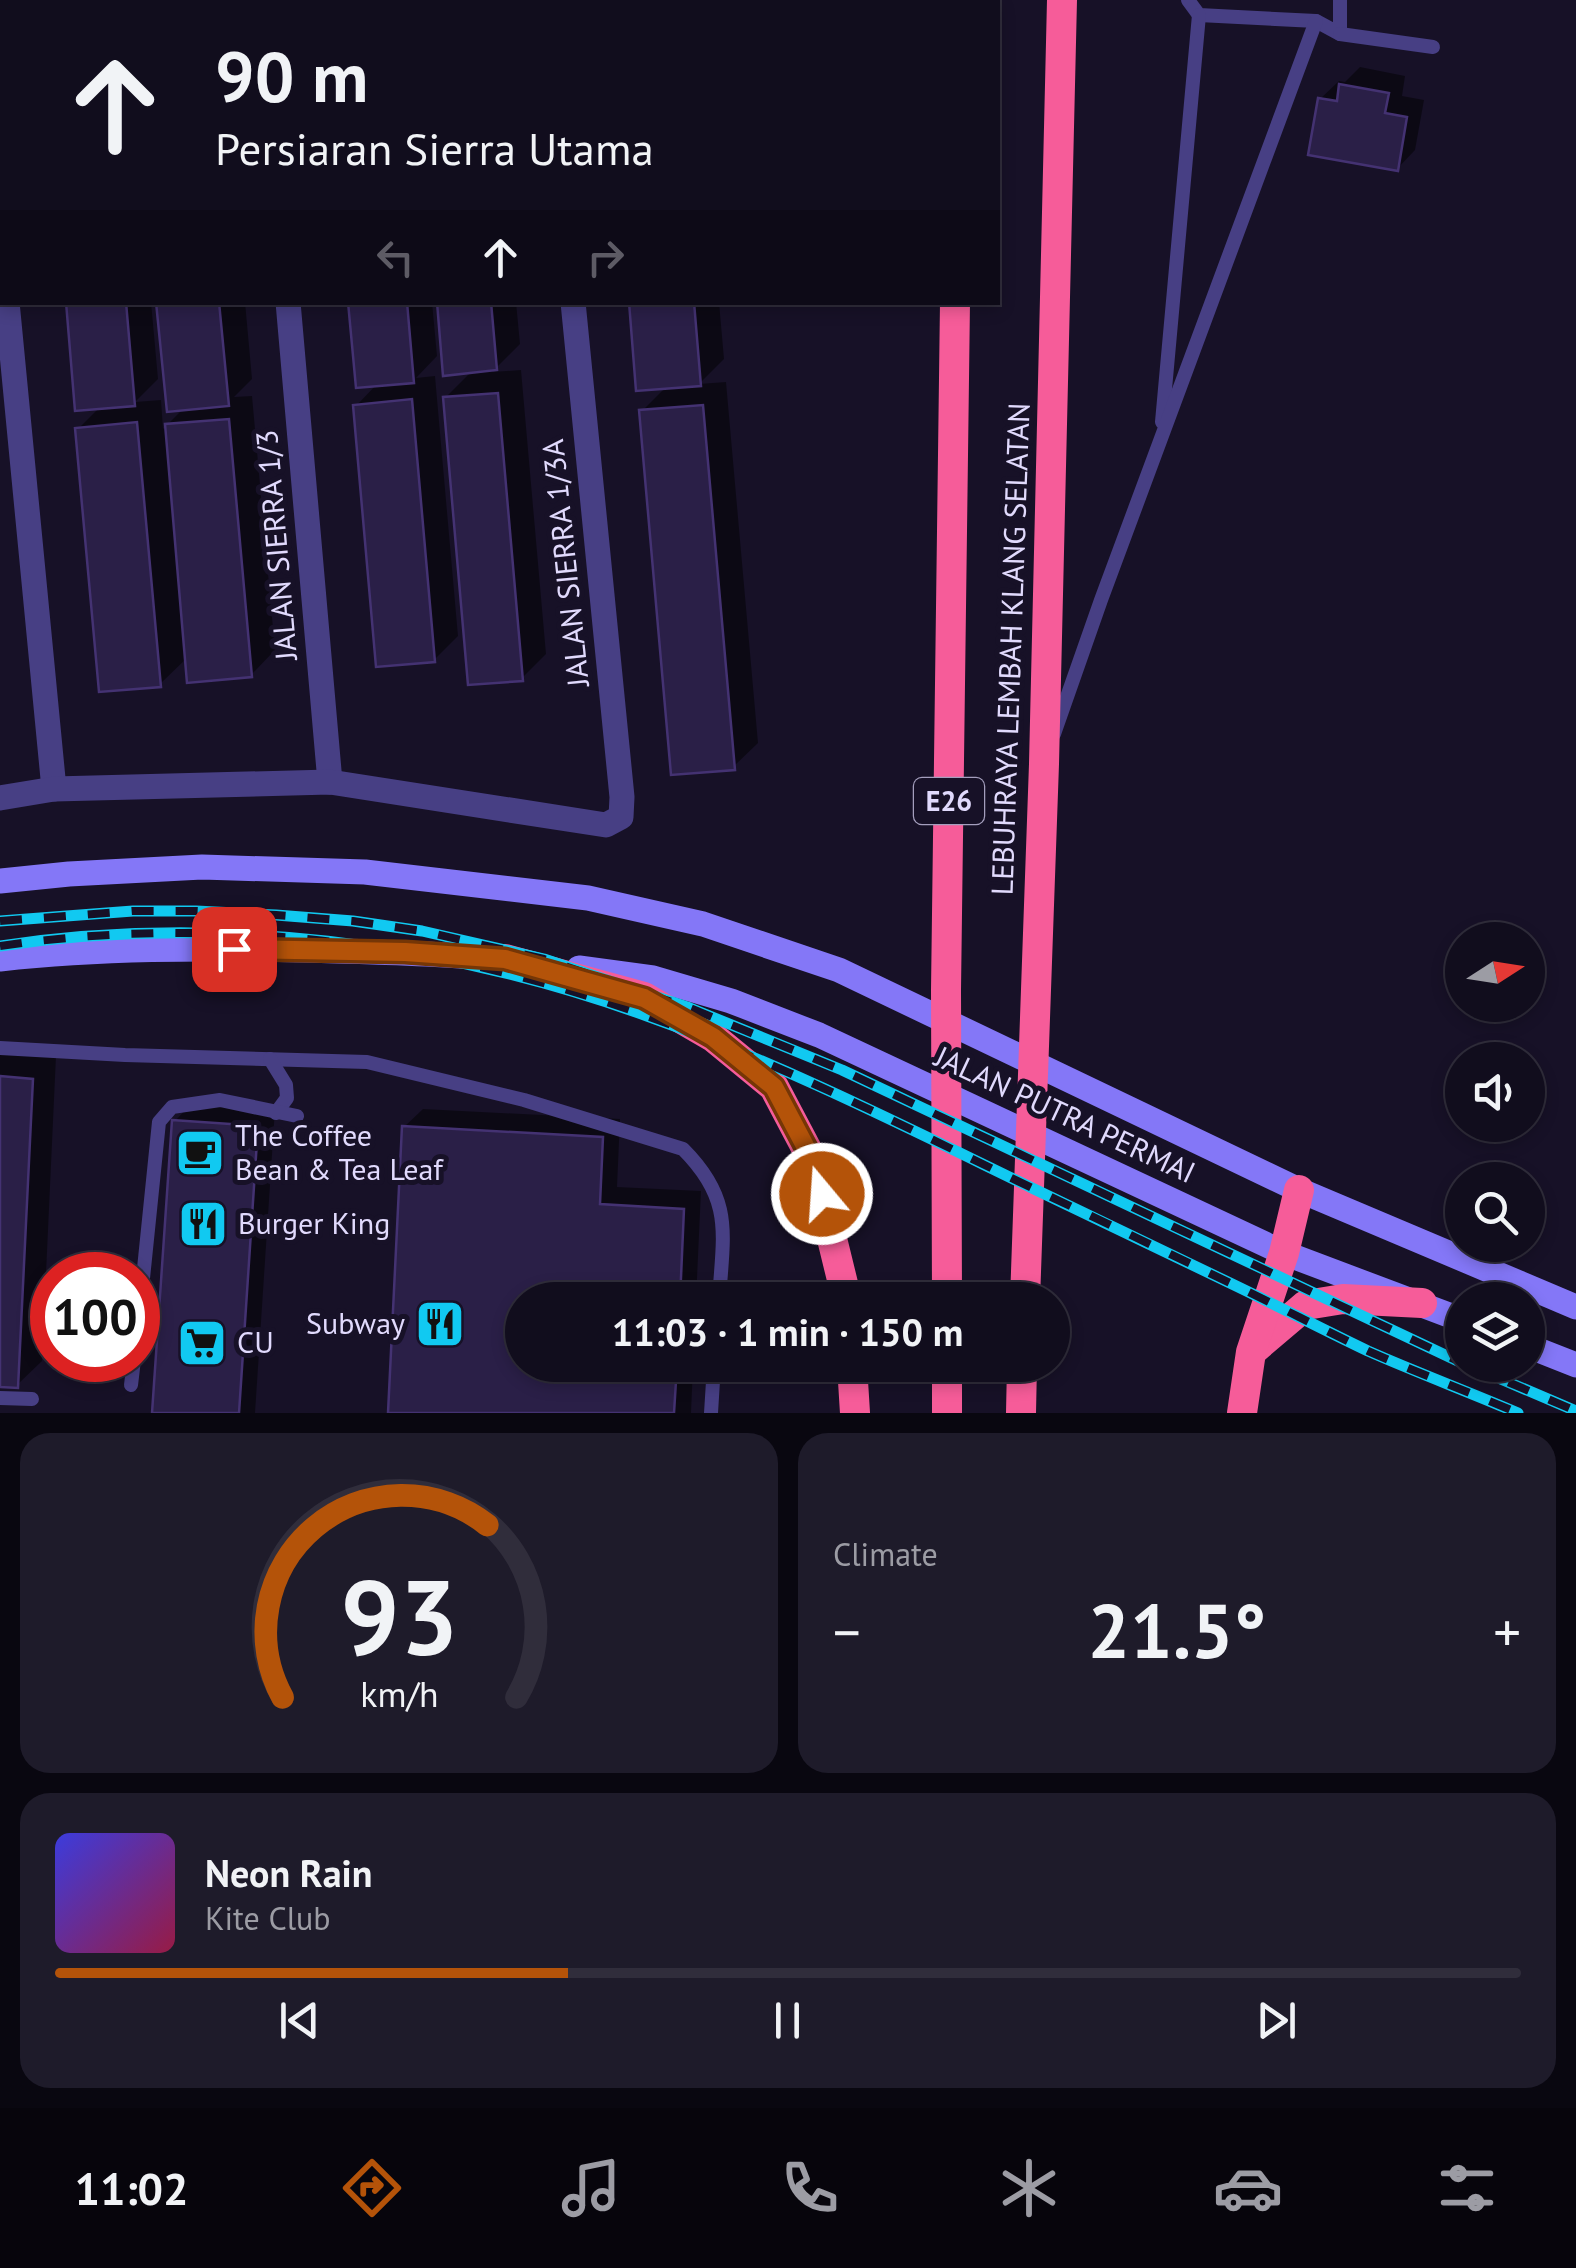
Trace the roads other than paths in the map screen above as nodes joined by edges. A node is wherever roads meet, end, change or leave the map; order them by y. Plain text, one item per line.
1 (1062, 0) edge
2 (1188, 0) edge
3 (1340, 0) edge
4 (1200, 14) junction
5 (1316, 21) junction
6 (1340, 34) junction
7 (1433, 46) dead end
8 (8, 305) edge
9 (288, 305) edge
10 (573, 305) edge
11 (955, 305) edge
12 (1160, 442) junction
13 (1044, 764) junction
14 (330, 782) junction
15 (54, 790) junction
16 (0, 798) edge
17 (0, 881) edge
18 (0, 959) edge
19 (505, 959) junction
20 (0, 1048) edge
21 (270, 1059) junction
22 (276, 1113) junction
23 (297, 1116) dead end
24 (1298, 1190) junction
25 (146, 1252) edge
26 (1284, 1253) junction
27 (720, 1282) edge
28 (843, 1282) edge
29 (947, 1282) edge
30 (1025, 1282) edge
31 (1422, 1304) junction
32 (1576, 1307) edge
33 (1445, 1313) edge
34 (1251, 1352) junction
35 (1545, 1353) edge
36 (1576, 1365) edge
37 (132, 1382) edge
38 (713, 1382) edge
39 (853, 1382) edge
40 (947, 1382) edge
41 (1021, 1382) edge
42 (132, 1386) dead end
43 (0, 1398) edge
44 (32, 1399) dead end
45 (710, 1413) edge
46 (855, 1413) edge
47 (947, 1413) edge
48 (1020, 1413) edge
49 (1242, 1413) edge

1 - 13 highway, LEBUHRAYA LEMBAH KLANG SELATAN
2 - 4 lane
3 - 6 lane
4 - 5 lane
4 - 12 lane
5 - 6 lane
5 - 12 lane
6 - 7 lane
8 - 15 street
9 - 14 street, JALAN SIERRA 1/3
10 - 14 street, JALAN SIERRA 1/3A
11 - 29 highway, LEBUHRAYA LEMBAH KLANG SELATAN / E26
12 - 13 lane
13 - 30 highway, LEBUHRAYA LEMBAH KLANG SELATAN
14 - 15 street
15 - 16 street
17 - 24 main road, JALAN PUTRA PERMAI
18 - 19 main road, JALAN PUTRA PERMAI
19 - 26 main road, JALAN PUTRA PERMAI
19 - 28 highway
20 - 21 lane
21 - 22 lane
21 - 27 lane
22 - 23 lane
22 - 25 lane
24 - 26 highway
24 - 32 main road, JALAN PUTRA PERMAI
26 - 31 main road, JALAN PUTRA PERMAI
26 - 34 highway
31 - 33 main road, JALAN PUTRA PERMAI
31 - 34 highway
34 - 49 highway
35 - 36 main road
37 - 42 lane
38 - 45 lane
39 - 46 highway
40 - 47 highway
41 - 48 highway
43 - 44 lane

